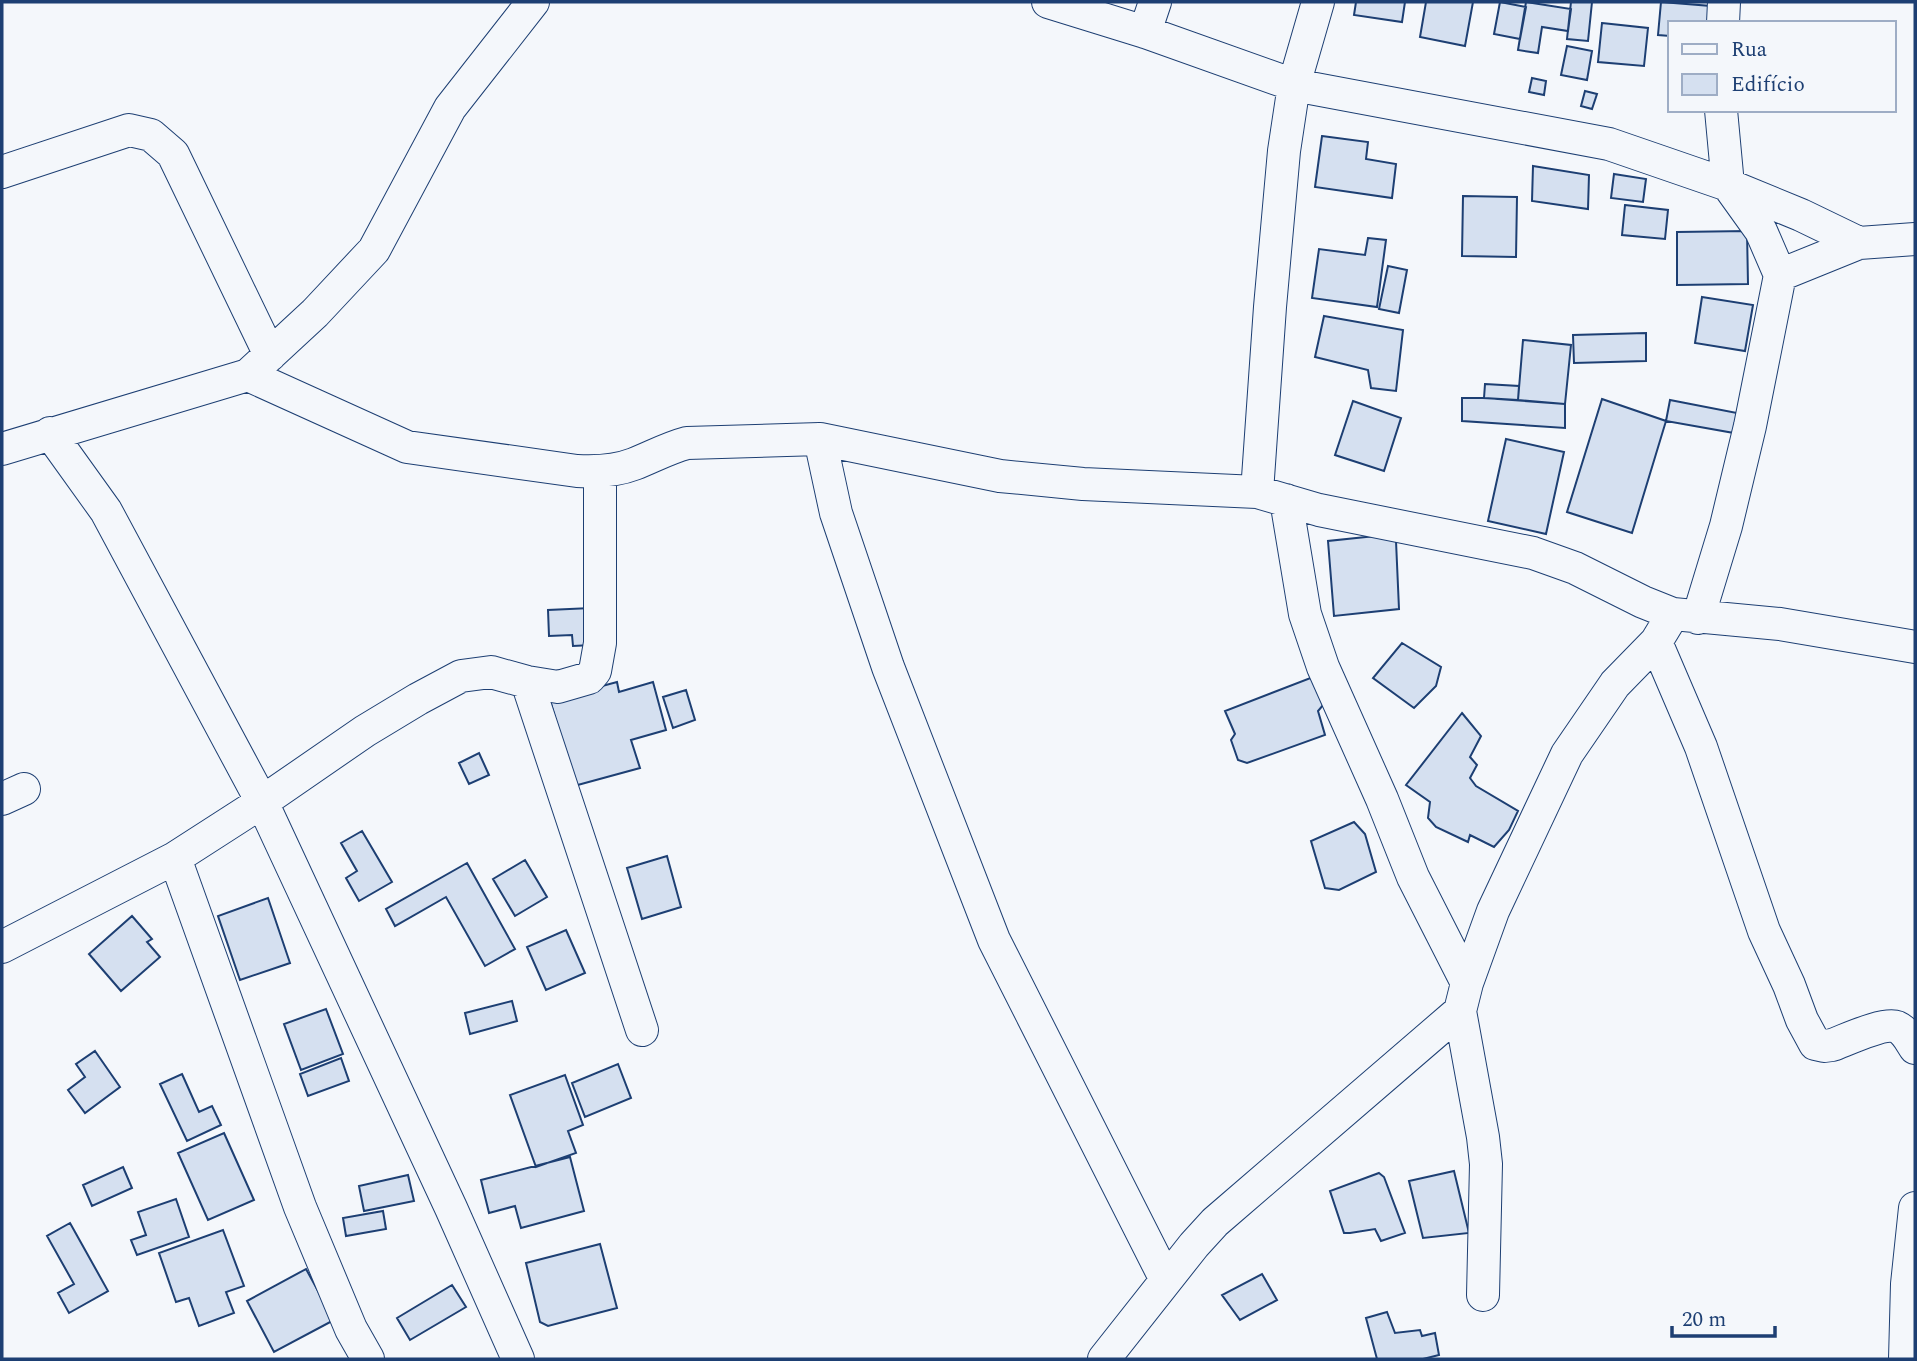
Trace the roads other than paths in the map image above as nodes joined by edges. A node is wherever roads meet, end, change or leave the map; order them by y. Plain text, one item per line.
1 (533, 2) edge
2 (1048, 2) edge
3 (1155, 2) edge
4 (1318, 2) edge
5 (1724, 2) edge
6 (1724, 21) edge
7 (1145, 32) junction
8 (1294, 85) junction
9 (1721, 112) edge
10 (2, 172) edge
11 (1727, 185) junction
12 (1915, 239) edge
13 (1859, 243) junction
14 (1780, 275) junction
15 (259, 365) junction
16 (51, 433) junction
17 (820, 439) junction
18 (2, 449) edge
19 (600, 472) junction
20 (1271, 496) junction
21 (1686, 616) junction
22 (1656, 642) junction
23 (1915, 648) edge
24 (527, 682) junction
25 (262, 802) junction
26 (175, 858) junction
27 (2, 947) edge
28 (1464, 997) junction
29 (642, 1030) dead end
30 (1915, 1048) edge
31 (1915, 1208) edge
32 (1166, 1280) junction
33 (1483, 1295) dead end
34 (368, 1359) edge
35 (518, 1359) edge
36 (1104, 1359) edge
37 (1905, 1359) edge

1 - 15 street
2 - 7 street
3 - 7 street
4 - 8 street
5 - 6 street
7 - 8 street
8 - 11 street
8 - 20 street
9 - 11 street
10 - 15 street
11 - 13 street
11 - 14 street
12 - 13 street
13 - 14 street
14 - 21 street
15 - 16 street
15 - 19 street
16 - 18 street
16 - 25 street
17 - 19 street
17 - 20 street
17 - 32 street
19 - 24 street
20 - 21 street
20 - 28 street
21 - 22 street
21 - 23 street
22 - 28 street
22 - 30 street
24 - 25 street
24 - 29 street
25 - 26 street
25 - 35 street
26 - 27 street
26 - 34 street
28 - 32 street
28 - 33 street
31 - 37 street
32 - 36 street

